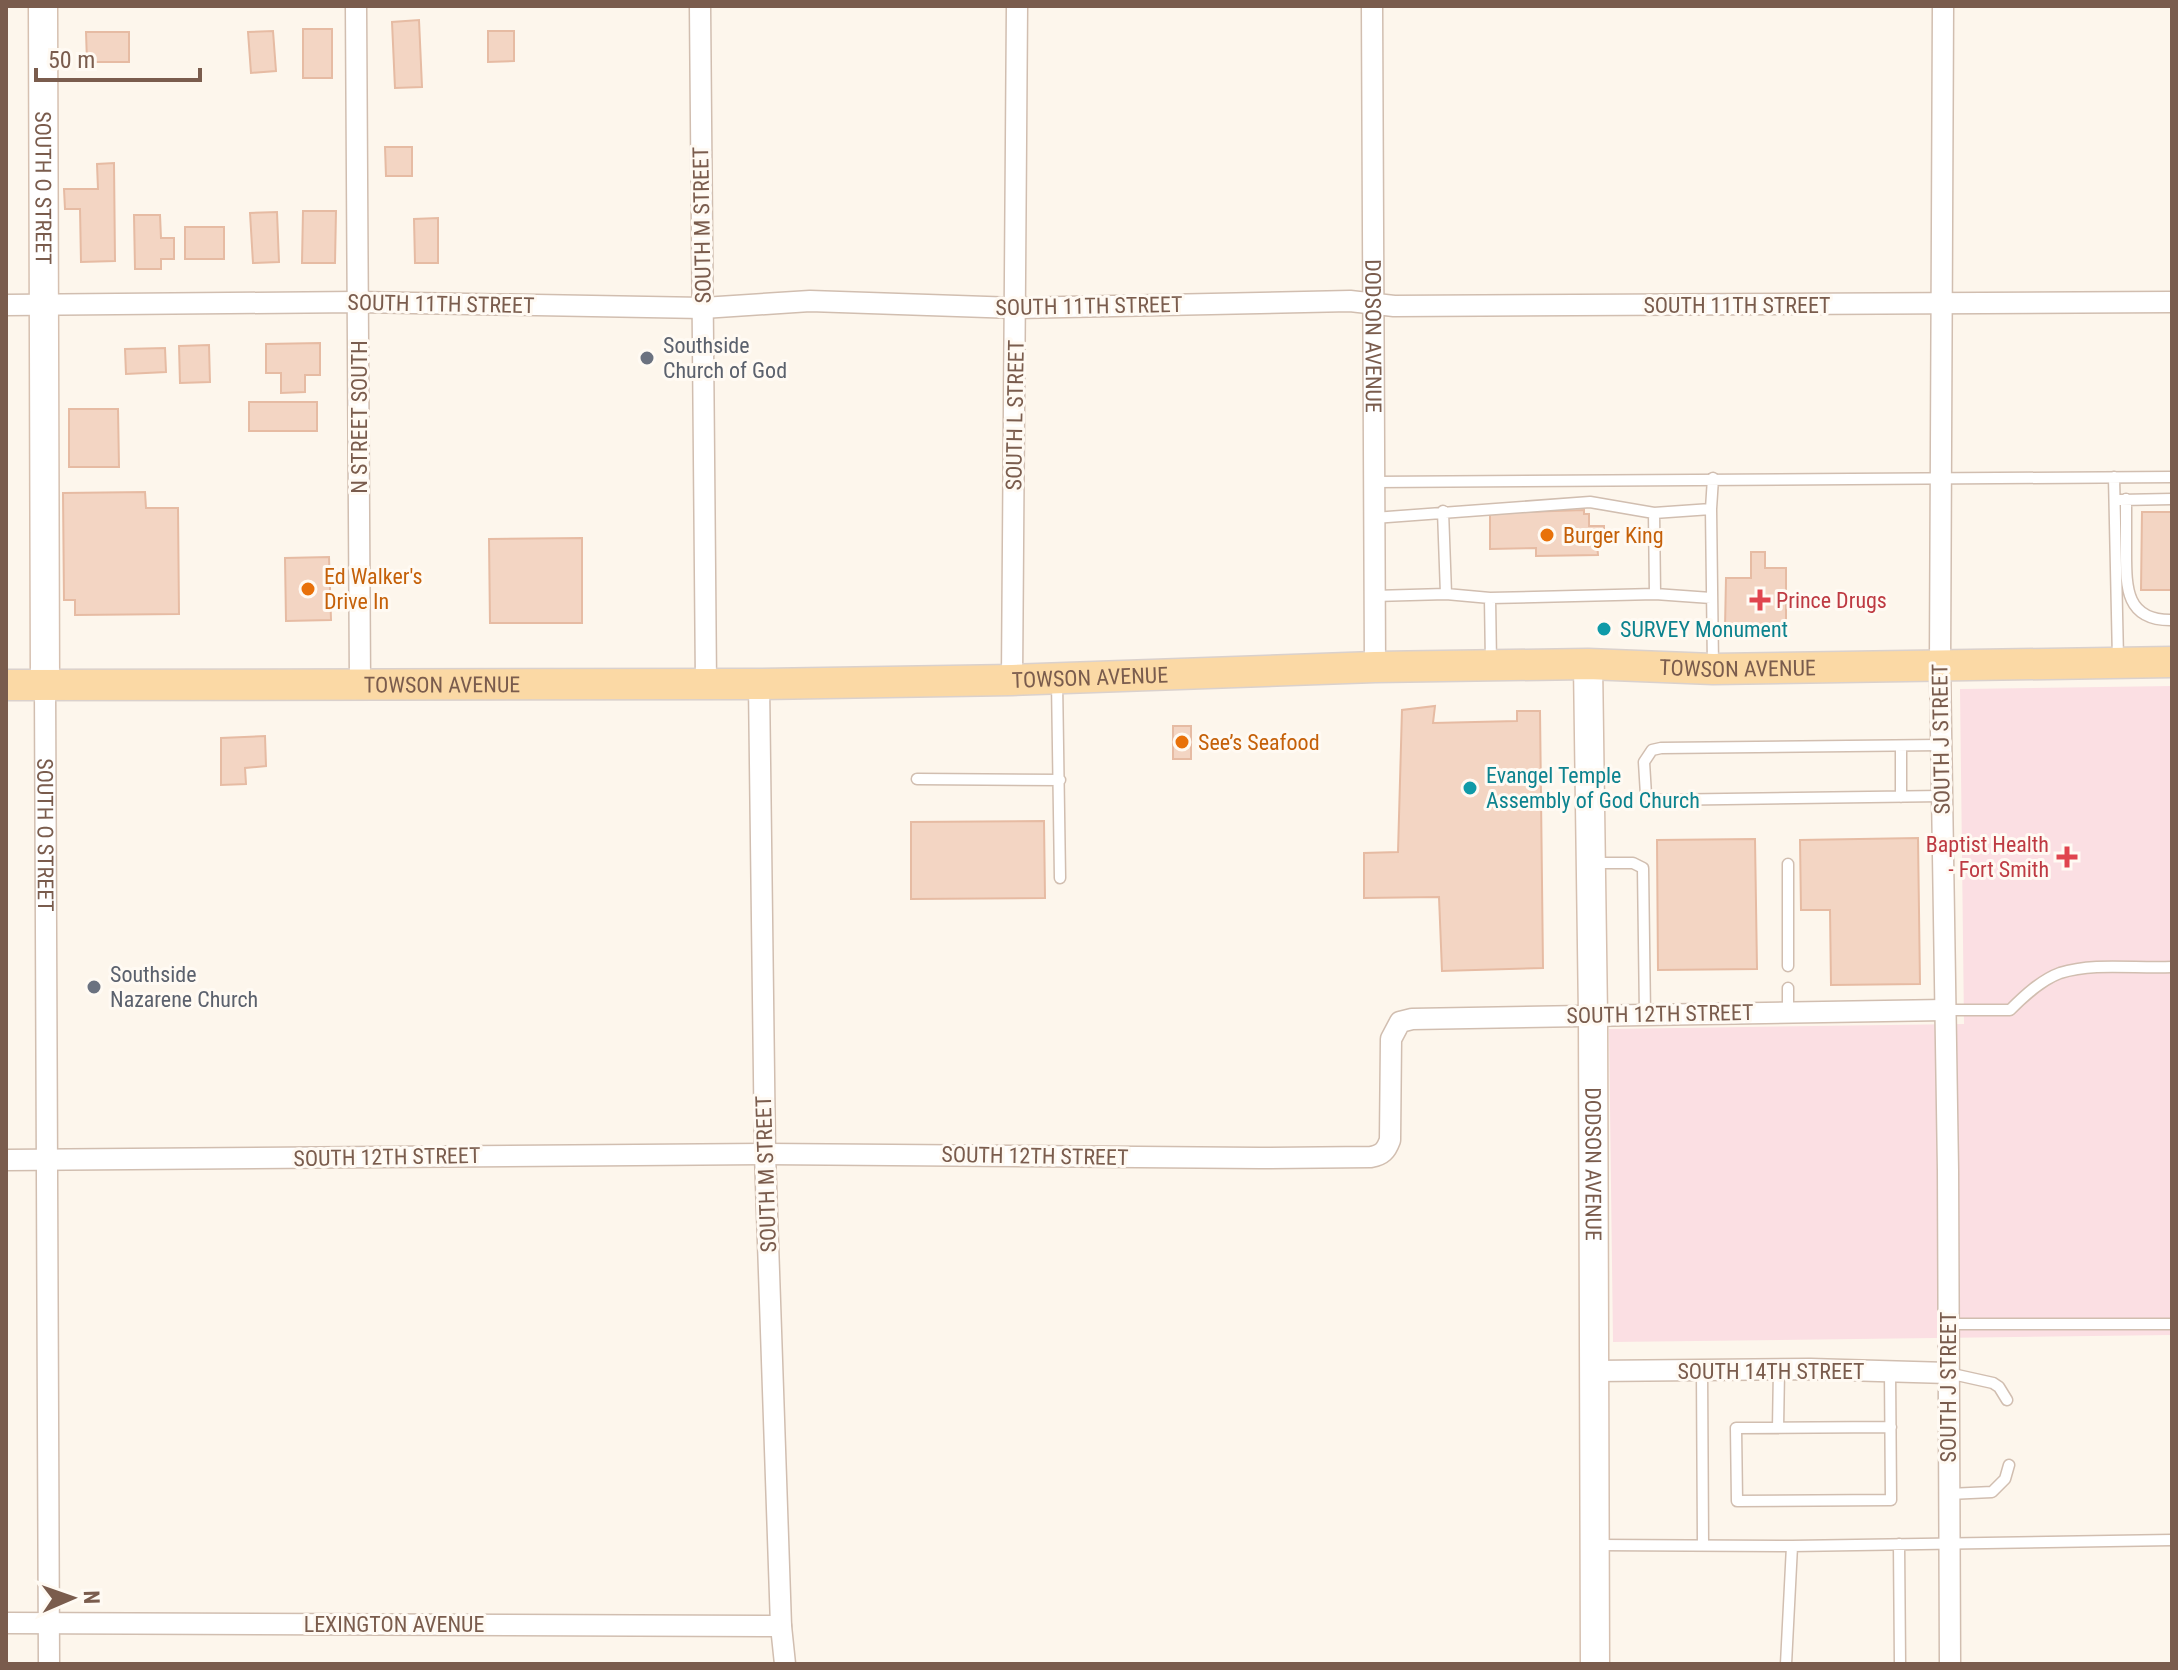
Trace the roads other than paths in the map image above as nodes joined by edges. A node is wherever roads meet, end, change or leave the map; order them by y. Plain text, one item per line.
1 (43, 6) edge
2 (356, 6) edge
3 (700, 6) edge
4 (1017, 6) edge
5 (1372, 6) edge
6 (1943, 6) edge
7 (358, 302) junction
8 (2172, 302) edge
9 (45, 304) junction
10 (1372, 304) junction
11 (1942, 304) junction
12 (6, 305) edge
13 (703, 308) junction
14 (1016, 308) junction
15 (1941, 477) junction
16 (2114, 477) junction
17 (2172, 477) edge
18 (1713, 478) junction
19 (1374, 482) junction
20 (2126, 499) junction
21 (2172, 499) edge
22 (2114, 500) junction
23 (1711, 509) junction
24 (1443, 511) junction
25 (1654, 513) junction
26 (1374, 518) junction
27 (1446, 594) junction
28 (1655, 594) junction
29 (1374, 596) junction
30 (1490, 598) junction
31 (1711, 598) junction
32 (2172, 620) edge
33 (2172, 662) edge
34 (2118, 663) junction
35 (1588, 664) junction
36 (1491, 665) junction
37 (1940, 666) junction
38 (1375, 667) junction
39 (1713, 669) junction
40 (1057, 679) junction
41 (1012, 680) junction
42 (360, 684) junction
43 (706, 684) junction
44 (759, 684) junction
45 (6, 685) edge
46 (45, 685) junction
47 (1941, 745) junction
48 (1901, 746) junction
49 (917, 779) dead end
50 (1060, 780) junction
51 (1942, 796) junction
52 (1901, 797) junction
53 (1591, 863) junction
54 (1788, 864) dead end
55 (1060, 878) dead end
56 (1788, 966) dead end
57 (2172, 967) edge
58 (1788, 988) dead end
59 (1945, 1010) junction
60 (1788, 1012) junction
61 (1645, 1015) junction
62 (1593, 1016) junction
63 (765, 1154) junction
64 (6, 1160) edge
65 (46, 1160) junction
66 (1948, 1324) junction
67 (2172, 1324) edge
68 (1702, 1370) junction
69 (1779, 1370) junction
70 (1594, 1371) junction
71 (1890, 1371) junction
72 (1948, 1373) junction
73 (2007, 1400) dead end
74 (1891, 1427) junction
75 (1778, 1428) junction
76 (2009, 1465) dead end
77 (1949, 1494) junction
78 (2172, 1540) edge
79 (1949, 1542) junction
80 (1899, 1544) junction
81 (1595, 1545) junction
82 (1703, 1545) junction
83 (1792, 1546) junction
84 (6, 1623) edge
85 (49, 1624) junction
86 (781, 1626) junction
87 (49, 1664) edge
88 (785, 1664) edge
89 (1595, 1664) edge
90 (1786, 1664) edge
91 (1900, 1664) edge
92 (1950, 1664) edge

1 - 9 street, SOUTH O STREET
2 - 7 street, N STREET SOUTH
3 - 13 street, SOUTH M STREET
4 - 14 street, SOUTH L STREET
5 - 10 street, DODSON AVENUE
6 - 11 street, SOUTH J STREET
7 - 9 street, SOUTH 11TH STREET
7 - 13 street, SOUTH 11TH STREET
7 - 42 street, N STREET SOUTH
8 - 11 street, SOUTH 11TH STREET
9 - 12 street, SOUTH 11TH STREET
9 - 46 street, SOUTH O STREET
10 - 11 street, SOUTH 11TH STREET
10 - 14 street, SOUTH 11TH STREET
10 - 19 street, DODSON AVENUE
11 - 15 street, SOUTH J STREET
13 - 14 street, SOUTH 11TH STREET
13 - 43 street, SOUTH M STREET
14 - 41 street, SOUTH L STREET
15 - 16 lane
15 - 18 lane
15 - 37 street, SOUTH J STREET
16 - 17 lane
16 - 22 lane
18 - 19 lane
18 - 23 lane
19 - 26 street, DODSON AVENUE
20 - 21 lane
20 - 22 lane
20 - 32 lane
22 - 34 lane
23 - 25 lane
23 - 31 lane
24 - 25 lane
24 - 26 lane
24 - 27 lane
25 - 28 lane
26 - 29 street, DODSON AVENUE
27 - 29 lane
27 - 30 lane
28 - 30 lane
28 - 31 lane
29 - 38 street, DODSON AVENUE
30 - 36 lane
31 - 39 lane
33 - 34 main road, TOWSON AVENUE
34 - 37 main road, TOWSON AVENUE
35 - 36 main road, TOWSON AVENUE
35 - 39 main road, TOWSON AVENUE
35 - 53 street, DODSON AVENUE
36 - 38 main road, TOWSON AVENUE
37 - 39 main road, TOWSON AVENUE
37 - 47 street, SOUTH J STREET
38 - 40 main road, TOWSON AVENUE
40 - 41 main road, TOWSON AVENUE
40 - 50 lane
41 - 44 main road, TOWSON AVENUE
42 - 43 main road, TOWSON AVENUE
42 - 46 main road, TOWSON AVENUE
43 - 44 main road, TOWSON AVENUE
44 - 63 street, SOUTH M STREET
45 - 46 main road, TOWSON AVENUE
46 - 65 street, SOUTH O STREET
47 - 48 lane
47 - 51 street, SOUTH J STREET
48 - 52 lane
48 - 52 lane
49 - 50 lane
50 - 55 lane
51 - 52 lane
51 - 59 street, SOUTH J STREET
53 - 61 lane
53 - 62 street, DODSON AVENUE
54 - 56 lane
57 - 59 lane
58 - 60 lane
59 - 60 street, SOUTH 12TH STREET
59 - 66 street, SOUTH J STREET
60 - 61 street, SOUTH 12TH STREET
61 - 62 street, SOUTH 12TH STREET
62 - 63 street, SOUTH 12TH STREET
62 - 70 street, DODSON AVENUE
63 - 65 street, SOUTH 12TH STREET
63 - 86 street, SOUTH M STREET
64 - 65 street, SOUTH 12TH STREET
65 - 85 street, SOUTH O STREET
66 - 67 lane
66 - 72 street, SOUTH J STREET
68 - 69 street, SOUTH 14TH STREET
68 - 70 street, SOUTH 14TH STREET
68 - 82 lane
69 - 71 street, SOUTH 14TH STREET
69 - 75 lane
70 - 81 street, DODSON AVENUE
71 - 72 street, SOUTH 14TH STREET
71 - 74 lane
72 - 73 lane
72 - 77 street, SOUTH J STREET
74 - 75 lane
74 - 75 lane
76 - 77 lane
77 - 79 street, SOUTH J STREET
78 - 79 lane
79 - 80 lane
79 - 92 street, SOUTH J STREET
80 - 83 lane
80 - 91 lane
81 - 82 lane
81 - 89 street, DODSON AVENUE
82 - 83 lane
83 - 90 lane
84 - 85 street, LEXINGTON AVENUE
85 - 86 street, LEXINGTON AVENUE
85 - 87 street, SOUTH O STREET
86 - 88 street, SOUTH M STREET

